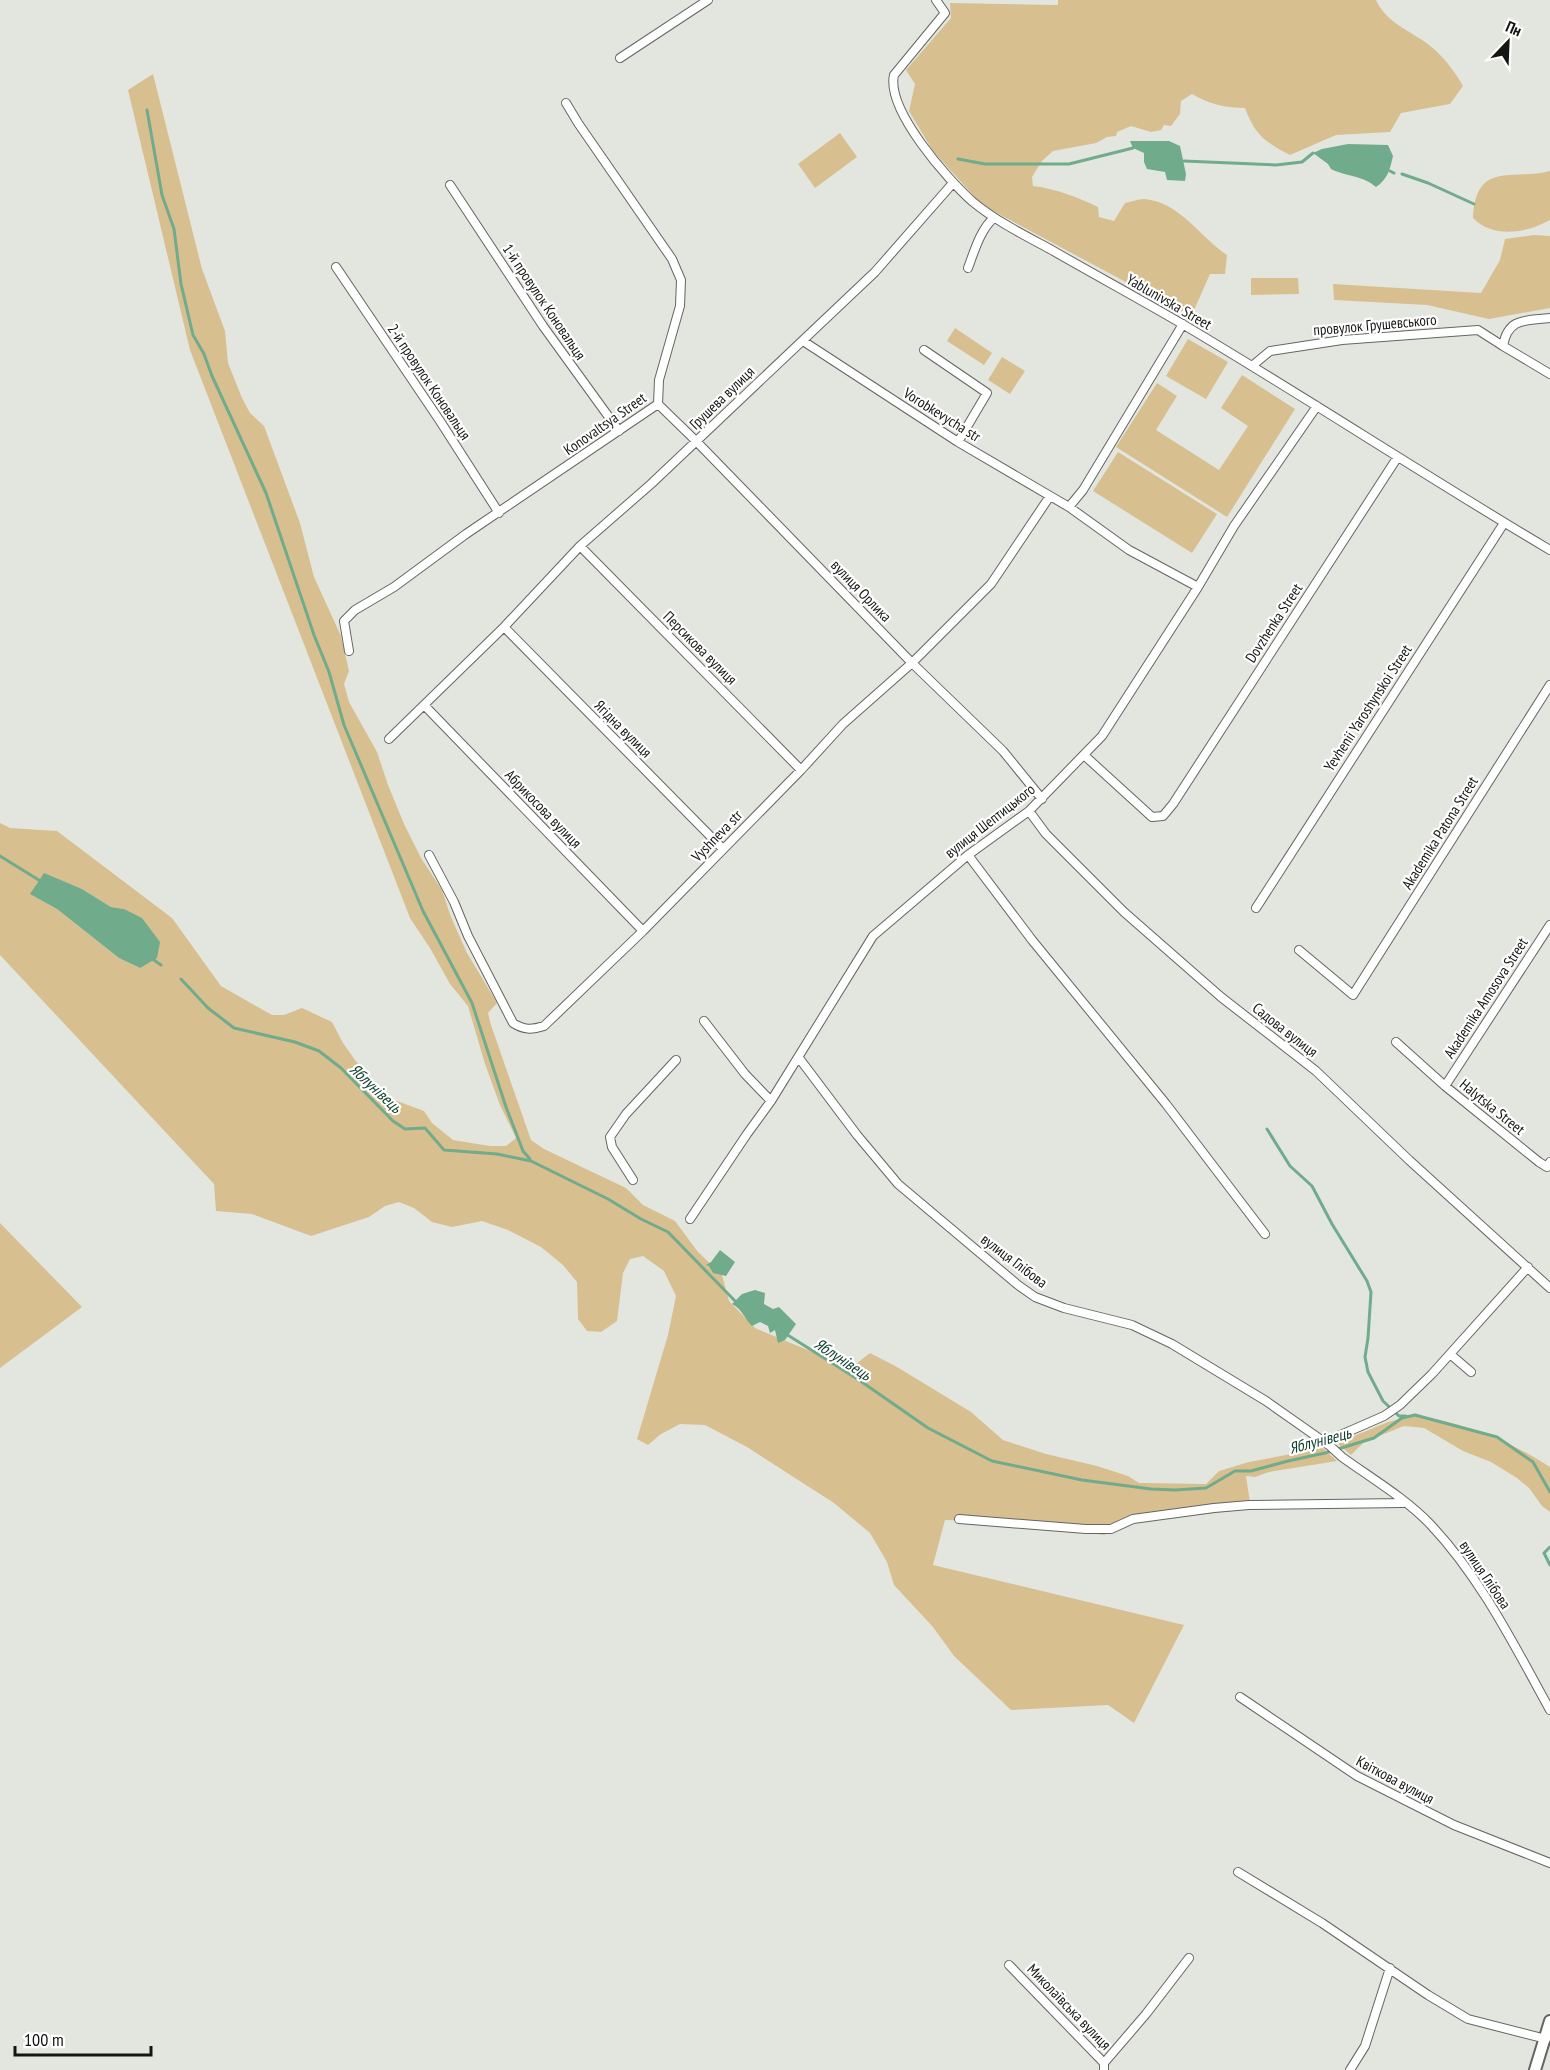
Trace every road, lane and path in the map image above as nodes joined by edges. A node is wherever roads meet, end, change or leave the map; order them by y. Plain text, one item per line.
1 (708, 0) edge
2 (936, 0) edge
3 (620, 58) dead end
4 (566, 103) dead end
5 (953, 183) junction
6 (450, 185) dead end
7 (994, 218) junction
8 (336, 267) dead end
9 (968, 268) dead end
10 (1550, 318) edge
11 (1183, 324) junction
12 (803, 342) junction
13 (1503, 346) junction
14 (924, 350) dead end
15 (1252, 366) junction
16 (1550, 374) edge
17 (657, 404) junction
18 (1317, 406) junction
19 (620, 431) junction
20 (696, 441) junction
21 (958, 442) junction
22 (1397, 458) junction
23 (1050, 496) junction
24 (1069, 507) junction
25 (498, 513) junction
26 (1504, 523) junction
27 (580, 546) junction
28 (1550, 550) edge
29 (1198, 587) junction
30 (504, 627) junction
31 (349, 651) dead end
32 (912, 663) junction
33 (1550, 685) edge
34 (424, 705) junction
35 (389, 739) dead end
36 (1085, 756) junction
37 (801, 770) junction
38 (1042, 798) junction
39 (1029, 811) junction
40 (723, 849) junction
41 (429, 855) dead end
42 (968, 855) junction
43 (1256, 908) dead end
44 (1550, 925) edge
45 (643, 931) junction
46 (1299, 950) dead end
47 (704, 1021) dead end
48 (1396, 1042) dead end
49 (799, 1058) junction
50 (676, 1059) dead end
51 (1445, 1086) junction
52 (771, 1101) junction
53 (1549, 1166) edge
54 (633, 1180) dead end
55 (690, 1219) dead end
56 (1265, 1234) dead end
57 (1528, 1267) junction
58 (1550, 1288) edge
59 (1450, 1354) junction
60 (1471, 1372) dead end
61 (1329, 1445) junction
62 (1405, 1503) junction
63 (959, 1519) dead end
64 (1240, 1697) dead end
65 (1550, 1710) edge
66 (1550, 1863) edge
67 (1238, 1872) dead end
68 (1189, 1958) dead end
69 (1009, 1965) dead end
70 (1390, 1968) junction
71 (1550, 2021) edge
72 (1546, 2038) junction
73 (1104, 2066) edge
74 (1350, 2070) edge
75 (1535, 2070) edge

1 - 3 street
2 - 5 street, Yablunivska Street
4 - 17 street, Konovaltsya Street
5 - 7 street, Yablunivska Street
5 - 12 street, Грушева вулиця
6 - 19 street, 1-й провулок Коновальця
7 - 9 street
7 - 11 street, Yablunivska Street
8 - 25 street, 2-й провулок Коновальця
10 - 13 street
11 - 15 street, Yablunivska Street
11 - 24 street
12 - 20 street, Грушева вулиця
12 - 21 street, Vorobkevycha str
13 - 15 street, провулок Грушевського
13 - 16 street, провулок Грушевського
14 - 21 street
15 - 18 street, Yablunivska Street
17 - 19 street, Konovaltsya Street
17 - 20 street, вулиця Орлика
18 - 22 street, Yablunivska Street
18 - 29 street, вулиця Шептицького
19 - 25 street, Konovaltsya Street
20 - 27 street, Грушева вулиця
20 - 32 street, вулиця Орлика
21 - 23 street, Vorobkevycha str
22 - 26 street, Yablunivska Street
22 - 36 street, Dovzhenka Street
23 - 24 street, Vorobkevycha str
23 - 32 street, Vyshneva str
24 - 29 street, Vorobkevycha str
25 - 31 street, Konovaltsya Street
26 - 28 street, Yablunivska Street
26 - 43 street, Yevhenii Yaroshynskoi Street
27 - 30 street, Грушева вулиця
27 - 37 street, Персикова вулиця
29 - 36 street, вулиця Шептицького
30 - 34 street, Грушева вулиця
30 - 40 street, Ягідна вулиця
32 - 37 street, Vyshneva str
32 - 38 street, вулиця Орлика
33 - 46 street, Akademika Patona Street
34 - 35 street, Грушева вулиця
34 - 45 street, Абрикосова вулиця
36 - 38 street, вулиця Шептицького
37 - 40 street, Vyshneva str
38 - 39 street, вулиця Шептицького
39 - 42 street, вулиця Шептицького
39 - 57 street, Садова вулиця
40 - 45 street, Vyshneva str
41 - 45 street, Vyshneva str
42 - 49 street, вулиця Шептицького
42 - 56 street
44 - 51 street, Akademika Amosova Street
47 - 52 street
48 - 51 street, Halytska Street
49 - 52 street, вулиця Шептицького
49 - 61 street, вулиця Глібова
50 - 54 street
51 - 53 street, Halytska Street
52 - 55 street, вулиця Шептицького
57 - 58 street, Садова вулиця
57 - 59 street
59 - 60 street
59 - 61 street
61 - 62 street, вулиця Глібова
62 - 63 street
62 - 65 street, вулиця Глібова
64 - 66 street, Квіткова вулиця
67 - 70 street
68 - 73 street
69 - 73 street, Миколаївська вулиця
70 - 72 street
70 - 74 street
71 - 72 main road
72 - 75 main road

